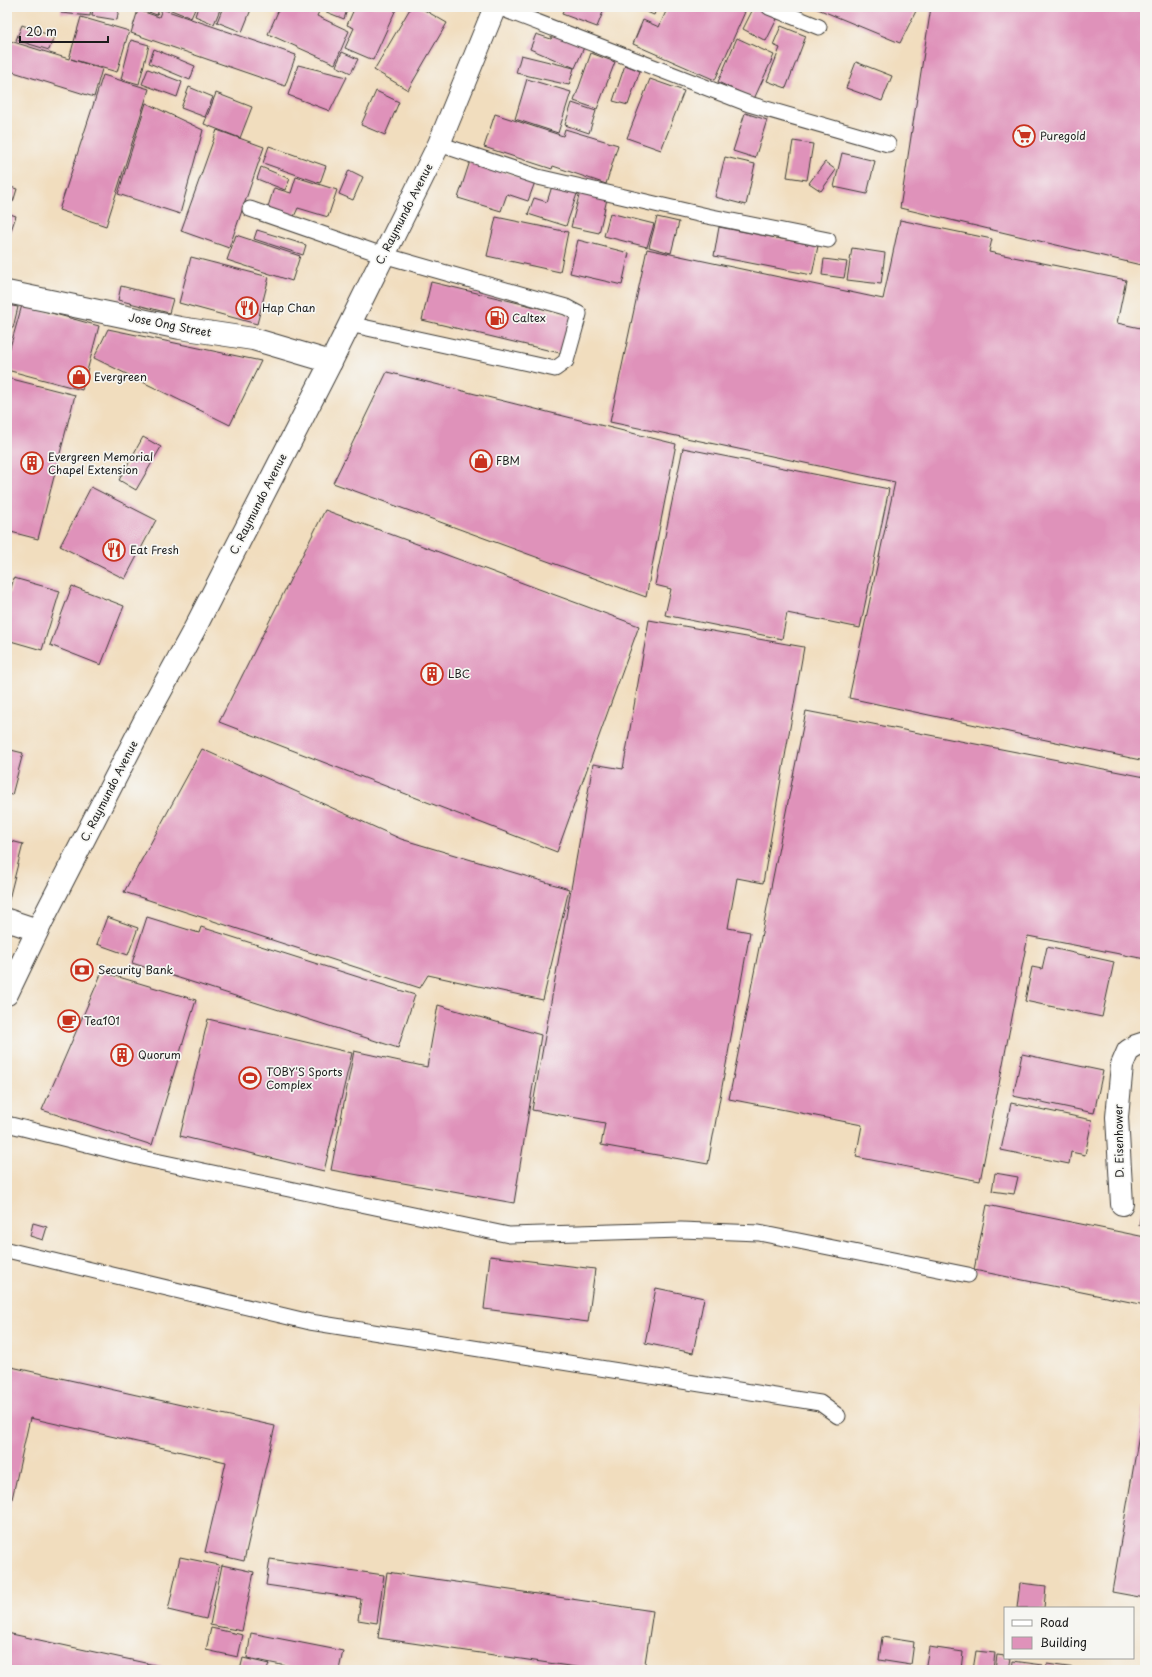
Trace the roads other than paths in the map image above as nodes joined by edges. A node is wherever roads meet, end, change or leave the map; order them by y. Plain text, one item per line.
1 (495, 7) edge
2 (498, 7) edge
3 (769, 7) edge
4 (819, 27) dead end
5 (439, 144) junction
6 (888, 144) dead end
7 (250, 209) dead end
8 (828, 240) dead end
9 (383, 255) junction
10 (7, 292) edge
11 (350, 324) junction
12 (331, 362) junction
13 (7, 920) edge
14 (37, 930) junction
15 (7, 994) edge
16 (1145, 1043) edge
17 (7, 1124) edge
18 (1122, 1204) dead end
19 (7, 1250) edge
20 (968, 1275) dead end
21 (838, 1416) dead end

1 - 5 main road, C. Raymundo Avenue
2 - 6 lane
3 - 4 lane
5 - 8 lane
5 - 9 main road, C. Raymundo Avenue
7 - 9 lane
9 - 11 main road, C. Raymundo Avenue
9 - 11 lane
10 - 12 main road, Jose Ong Street
11 - 12 main road, C. Raymundo Avenue
12 - 14 main road, C. Raymundo Avenue
13 - 14 main road
14 - 15 main road, C. Raymundo Avenue
16 - 18 main road, D. Eisenhower
17 - 20 lane
19 - 21 lane

